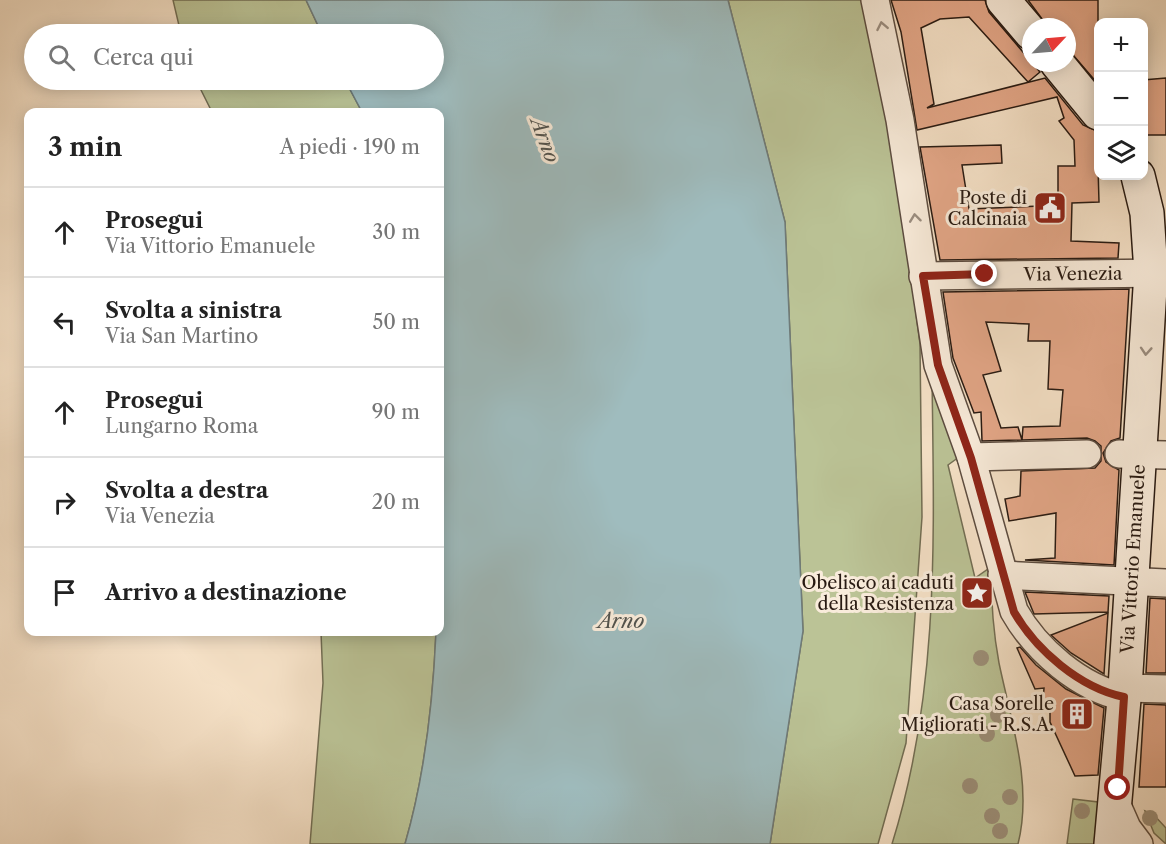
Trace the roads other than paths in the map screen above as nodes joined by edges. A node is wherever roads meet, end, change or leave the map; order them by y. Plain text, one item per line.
1 (875, 0) edge
2 (1003, 0) edge
3 (1022, 22) edge
4 (1064, 72) edge
5 (1094, 108) edge
6 (1139, 180) edge
7 (1159, 272) edge
8 (923, 276) junction
9 (1087, 454) dead end
10 (1141, 454) edge
11 (971, 458) junction
12 (1002, 575) junction
13 (1132, 580) junction
14 (1166, 583) edge
15 (1166, 688) edge
16 (1125, 692) junction
17 (1116, 803) junction
18 (1111, 844) edge
19 (1139, 844) edge

8 -> 1 street
2 - 3 street
4 - 5 street
6 - 7 street, Via Vittorio Emanuele
7 - 8 street, Via Venezia
7 -> 10 street, Via Vittorio Emanuele
8 - 11 street
9 - 11 street
10 - 13 street, Via Vittorio Emanuele
11 - 12 street
12 - 13 street
12 - 16 street
13 - 14 street
13 - 16 street, Via Vittorio Emanuele
15 - 16 street
16 - 17 street, Via Vittorio Emanuele
17 - 18 street, Via Vittorio Emanuele
17 - 19 street

